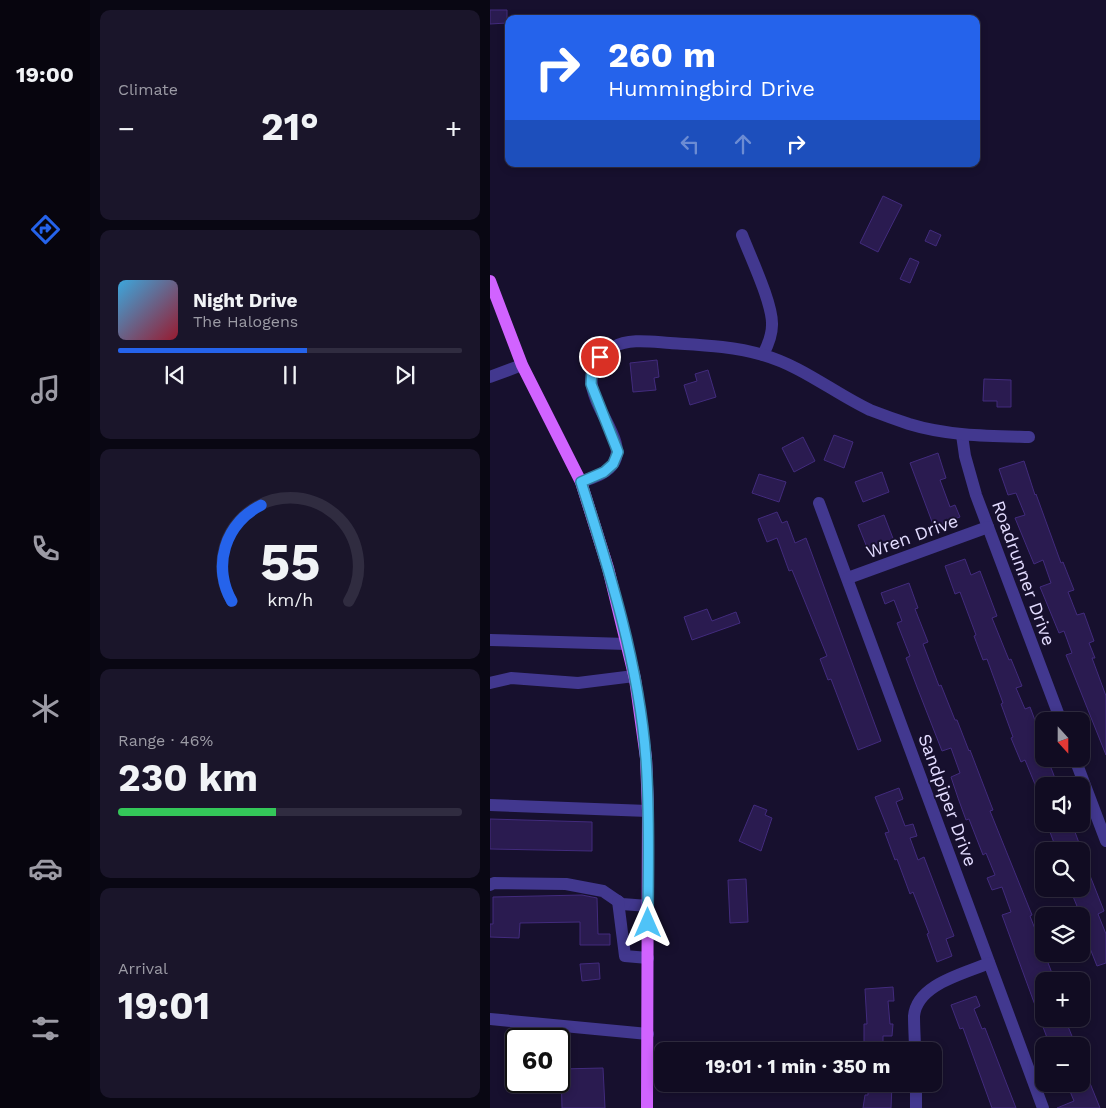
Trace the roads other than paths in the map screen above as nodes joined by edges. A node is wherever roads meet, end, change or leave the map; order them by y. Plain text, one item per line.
1 (742, 235) dead end
2 (490, 281) edge
3 (763, 355) junction
4 (522, 364) junction
5 (490, 377) edge
6 (962, 435) junction
7 (1029, 438) dead end
8 (581, 482) junction
9 (820, 504) dead end
10 (988, 528) junction
11 (848, 578) junction
12 (490, 640) edge
13 (627, 644) junction
14 (634, 676) junction
15 (490, 683) edge
16 (1058, 712) edge
17 (1078, 768) edge
18 (490, 805) edge
19 (648, 811) junction
20 (1106, 841) edge
21 (490, 885) edge
22 (618, 901) junction
23 (648, 906) junction
24 (648, 958) junction
25 (989, 963) junction
26 (490, 1019) edge
27 (648, 1034) junction
28 (915, 1042) edge
29 (916, 1092) edge
30 (647, 1108) edge
31 (916, 1108) edge
32 (1043, 1108) edge

1 - 3 street
2 - 4 main road
3 - 6 street
3 - 8 street
4 - 5 street
4 - 8 main road
6 - 7 street
6 - 10 street, Roadrunner Drive
8 - 13 main road
9 - 11 street, Sandpiper Drive
10 - 11 street, Wren Drive
10 - 16 street, Roadrunner Drive
11 - 25 street, Sandpiper Drive
12 - 13 street
13 - 14 main road
14 - 15 street
14 - 19 main road
17 - 20 street
18 - 19 street
19 - 23 main road
21 - 22 street
22 - 23 street
22 - 24 street
23 - 24 main road
24 - 27 main road
25 - 28 street
25 - 32 street, Sandpiper Drive
26 - 27 street
27 - 30 main road
29 - 31 street

